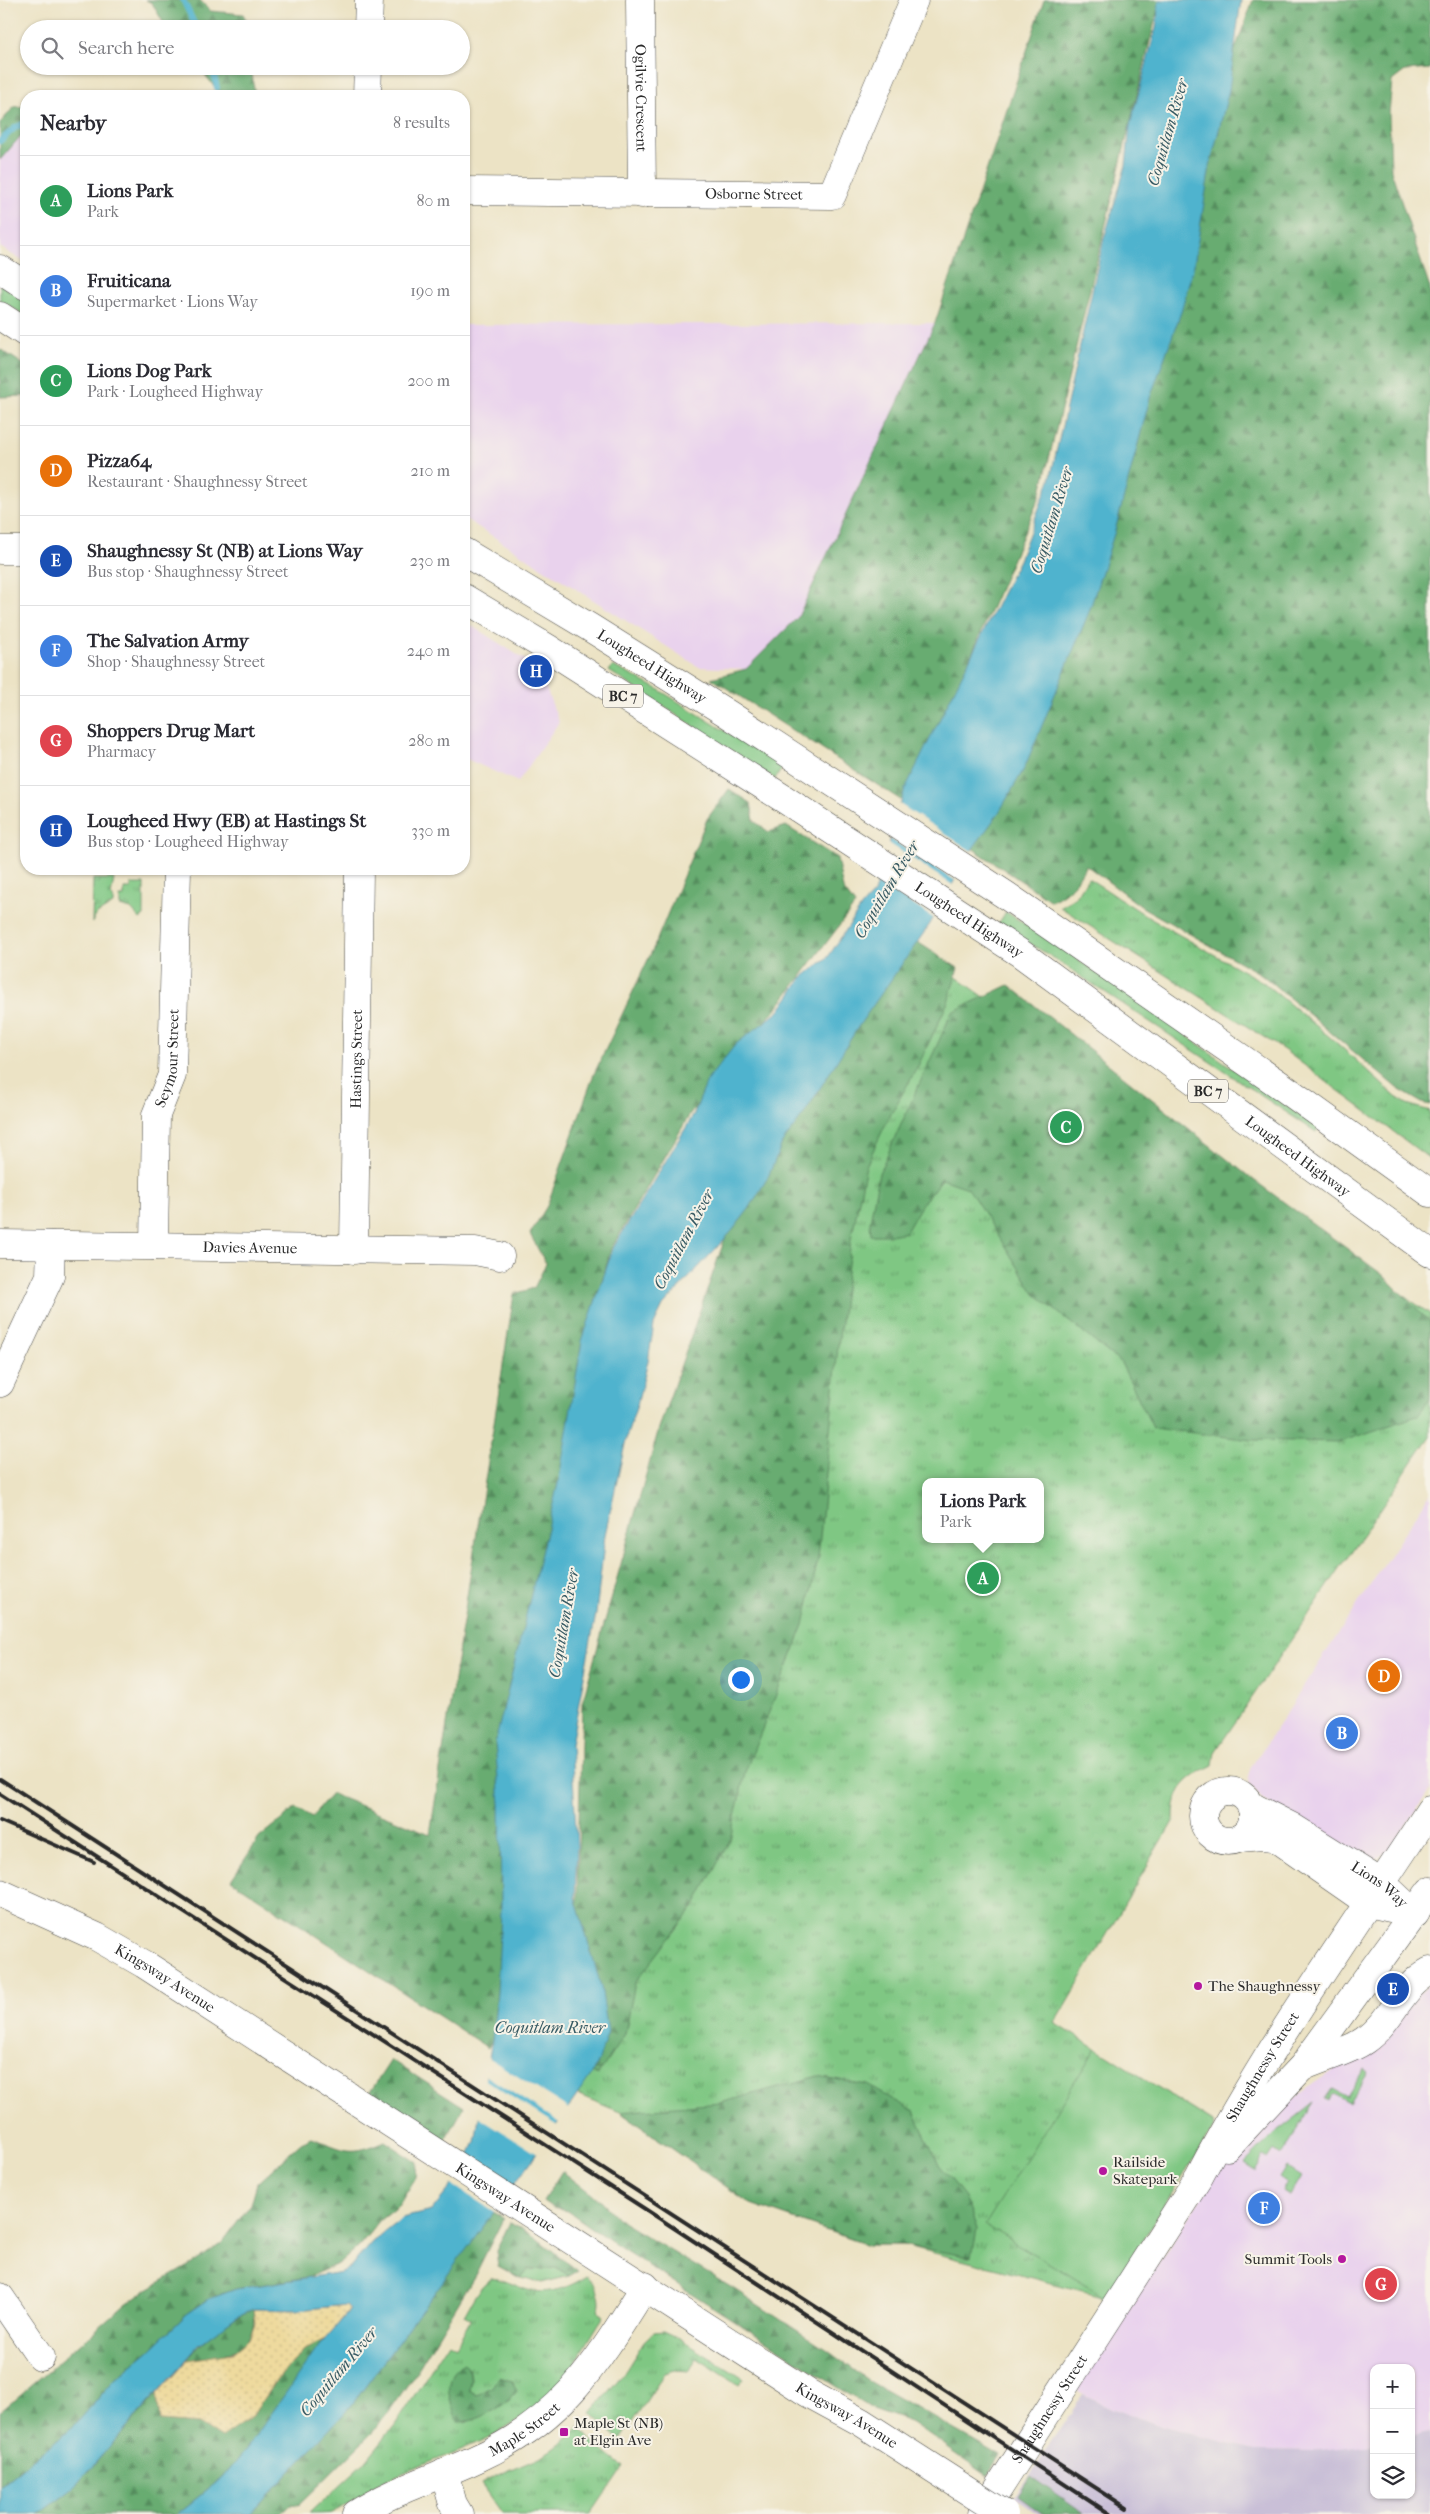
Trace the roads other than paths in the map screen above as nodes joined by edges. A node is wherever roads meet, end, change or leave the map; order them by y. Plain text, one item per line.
1 (368, 0) edge
2 (640, 0) edge
3 (914, 0) edge
4 (368, 20) edge
5 (368, 75) edge
6 (368, 90) edge
7 (470, 191) edge
8 (642, 194) junction
9 (0, 269) edge
10 (20, 282) edge
11 (0, 316) edge
12 (20, 329) edge
13 (0, 550) edge
14 (20, 550) edge
15 (470, 556) edge
16 (470, 602) edge
17 (177, 875) edge
18 (359, 875) edge
19 (1430, 1193) edge
20 (0, 1244) edge
21 (51, 1245) junction
22 (154, 1246) junction
23 (354, 1250) junction
24 (1430, 1253) edge
25 (500, 1256) dead end
26 (0, 1383) edge
27 (1251, 1806) junction
28 (1430, 1810) edge
29 (1240, 1838) junction
30 (1430, 1892) edge
31 (0, 1893) edge
32 (1376, 1894) junction
33 (1414, 1914) junction
34 (1430, 1971) edge
35 (1304, 2066) junction
36 (1199, 2177) junction
37 (644, 2286) junction
38 (0, 2297) edge
39 (41, 2357) dead end
40 (444, 2472) junction
41 (979, 2505) edge
42 (356, 2514) edge
43 (460, 2514) edge
44 (1004, 2514) edge

1 - 4 main road
2 - 8 main road, Ogilvie Crescent
3 - 8 main road, Osborne Street
5 - 6 main road
7 - 8 main road, Osborne Street
9 - 10 main road
11 - 12 main road
13 - 14 main road
15 - 19 main road, Lougheed Highway / BC 7
16 - 24 main road, Lougheed Highway / BC 7
17 - 22 main road, Seymour Street
18 - 23 main road, Hastings Street
20 - 21 main road, Davies Avenue
21 - 22 main road, Davies Avenue
21 - 26 main road
22 - 23 main road, Davies Avenue
23 - 25 main road, Davies Avenue
27 - 29 main road
27 - 29 main road
27 - 32 main road, Lions Way
28 - 32 main road, Shaughnessy Street
29 - 32 main road, Lions Way
30 - 33 main road, Shaughnessy Street
31 - 37 main road, Kingsway Avenue
32 - 33 main road, Lions Way
32 - 36 main road, Shaughnessy Street
33 - 35 main road, Shaughnessy Street
34 - 35 main road
35 - 36 main road, Shaughnessy Street
36 - 41 main road, Shaughnessy Street
37 - 40 main road, Maple Street
37 - 41 main road, Kingsway Avenue
38 - 39 main road
40 - 42 main road, Maple Street
40 - 43 main road
41 - 44 main road, Kingsway Avenue, bridge

